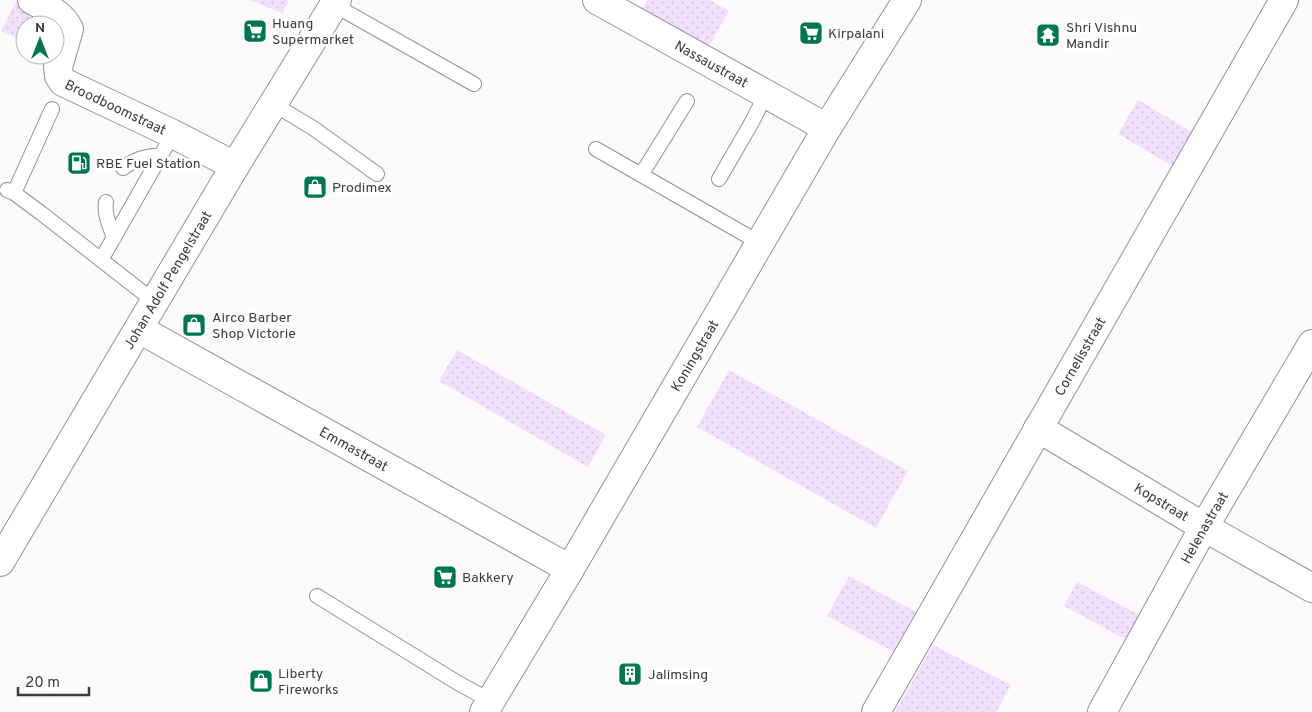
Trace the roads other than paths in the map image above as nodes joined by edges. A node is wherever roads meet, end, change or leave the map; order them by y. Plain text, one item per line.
1 (32, 0) edge
2 (597, 0) edge
3 (907, 0) edge
4 (1284, 0) edge
5 (336, 3) edge
6 (474, 84) dead end
7 (766, 94) junction
8 (686, 101) dead end
9 (273, 104) junction
10 (52, 109) dead end
11 (827, 128) junction
12 (167, 144) junction
13 (596, 149) dead end
14 (235, 166) junction
15 (123, 168) dead end
16 (376, 174) dead end
17 (641, 174) junction
18 (719, 179) dead end
19 (106, 202) dead end
20 (114, 238) junction
21 (760, 243) junction
22 (101, 260) junction
23 (155, 302) junction
24 (139, 329) junction
25 (1312, 344) edge
26 (1038, 428) junction
27 (1204, 527) junction
28 (0, 562) edge
29 (570, 569) junction
30 (1312, 588) edge
31 (317, 596) dead end
32 (488, 706) edge
33 (876, 712) edge
34 (1102, 712) edge

1 - 12 street, Broodboomstraat
2 - 7 street, Nassaustraat
3 - 11 street, Koningstraat
4 - 26 street, Cornelisstraat
5 - 6 lane
5 - 9 street, Johan Adolf Pengelstraat
7 - 11 street, Nassaustraat
7 - 18 lane
8 - 17 lane
9 - 14 street, Johan Adolf Pengelstraat
9 - 16 lane
10 - 22 lane
11 - 21 street, Koningstraat
12 - 14 street, Broodboomstraat
12 - 15 lane
12 - 20 lane
13 - 17 lane
14 - 23 street, Johan Adolf Pengelstraat
17 - 21 lane
19 - 20 lane
20 - 22 lane
21 - 29 street, Koningstraat
22 - 23 lane
23 - 24 street, Johan Adolf Pengelstraat
24 - 28 street, Johan Adolf Pengelstraat
24 - 29 street, Emmastraat
25 - 27 street, Helenastraat
26 - 27 street, Kopstraat
26 - 33 street, Cornelisstraat
27 - 30 street, Kopstraat
27 - 34 street, Helenastraat
29 - 32 street, Koningstraat
31 - 32 lane

